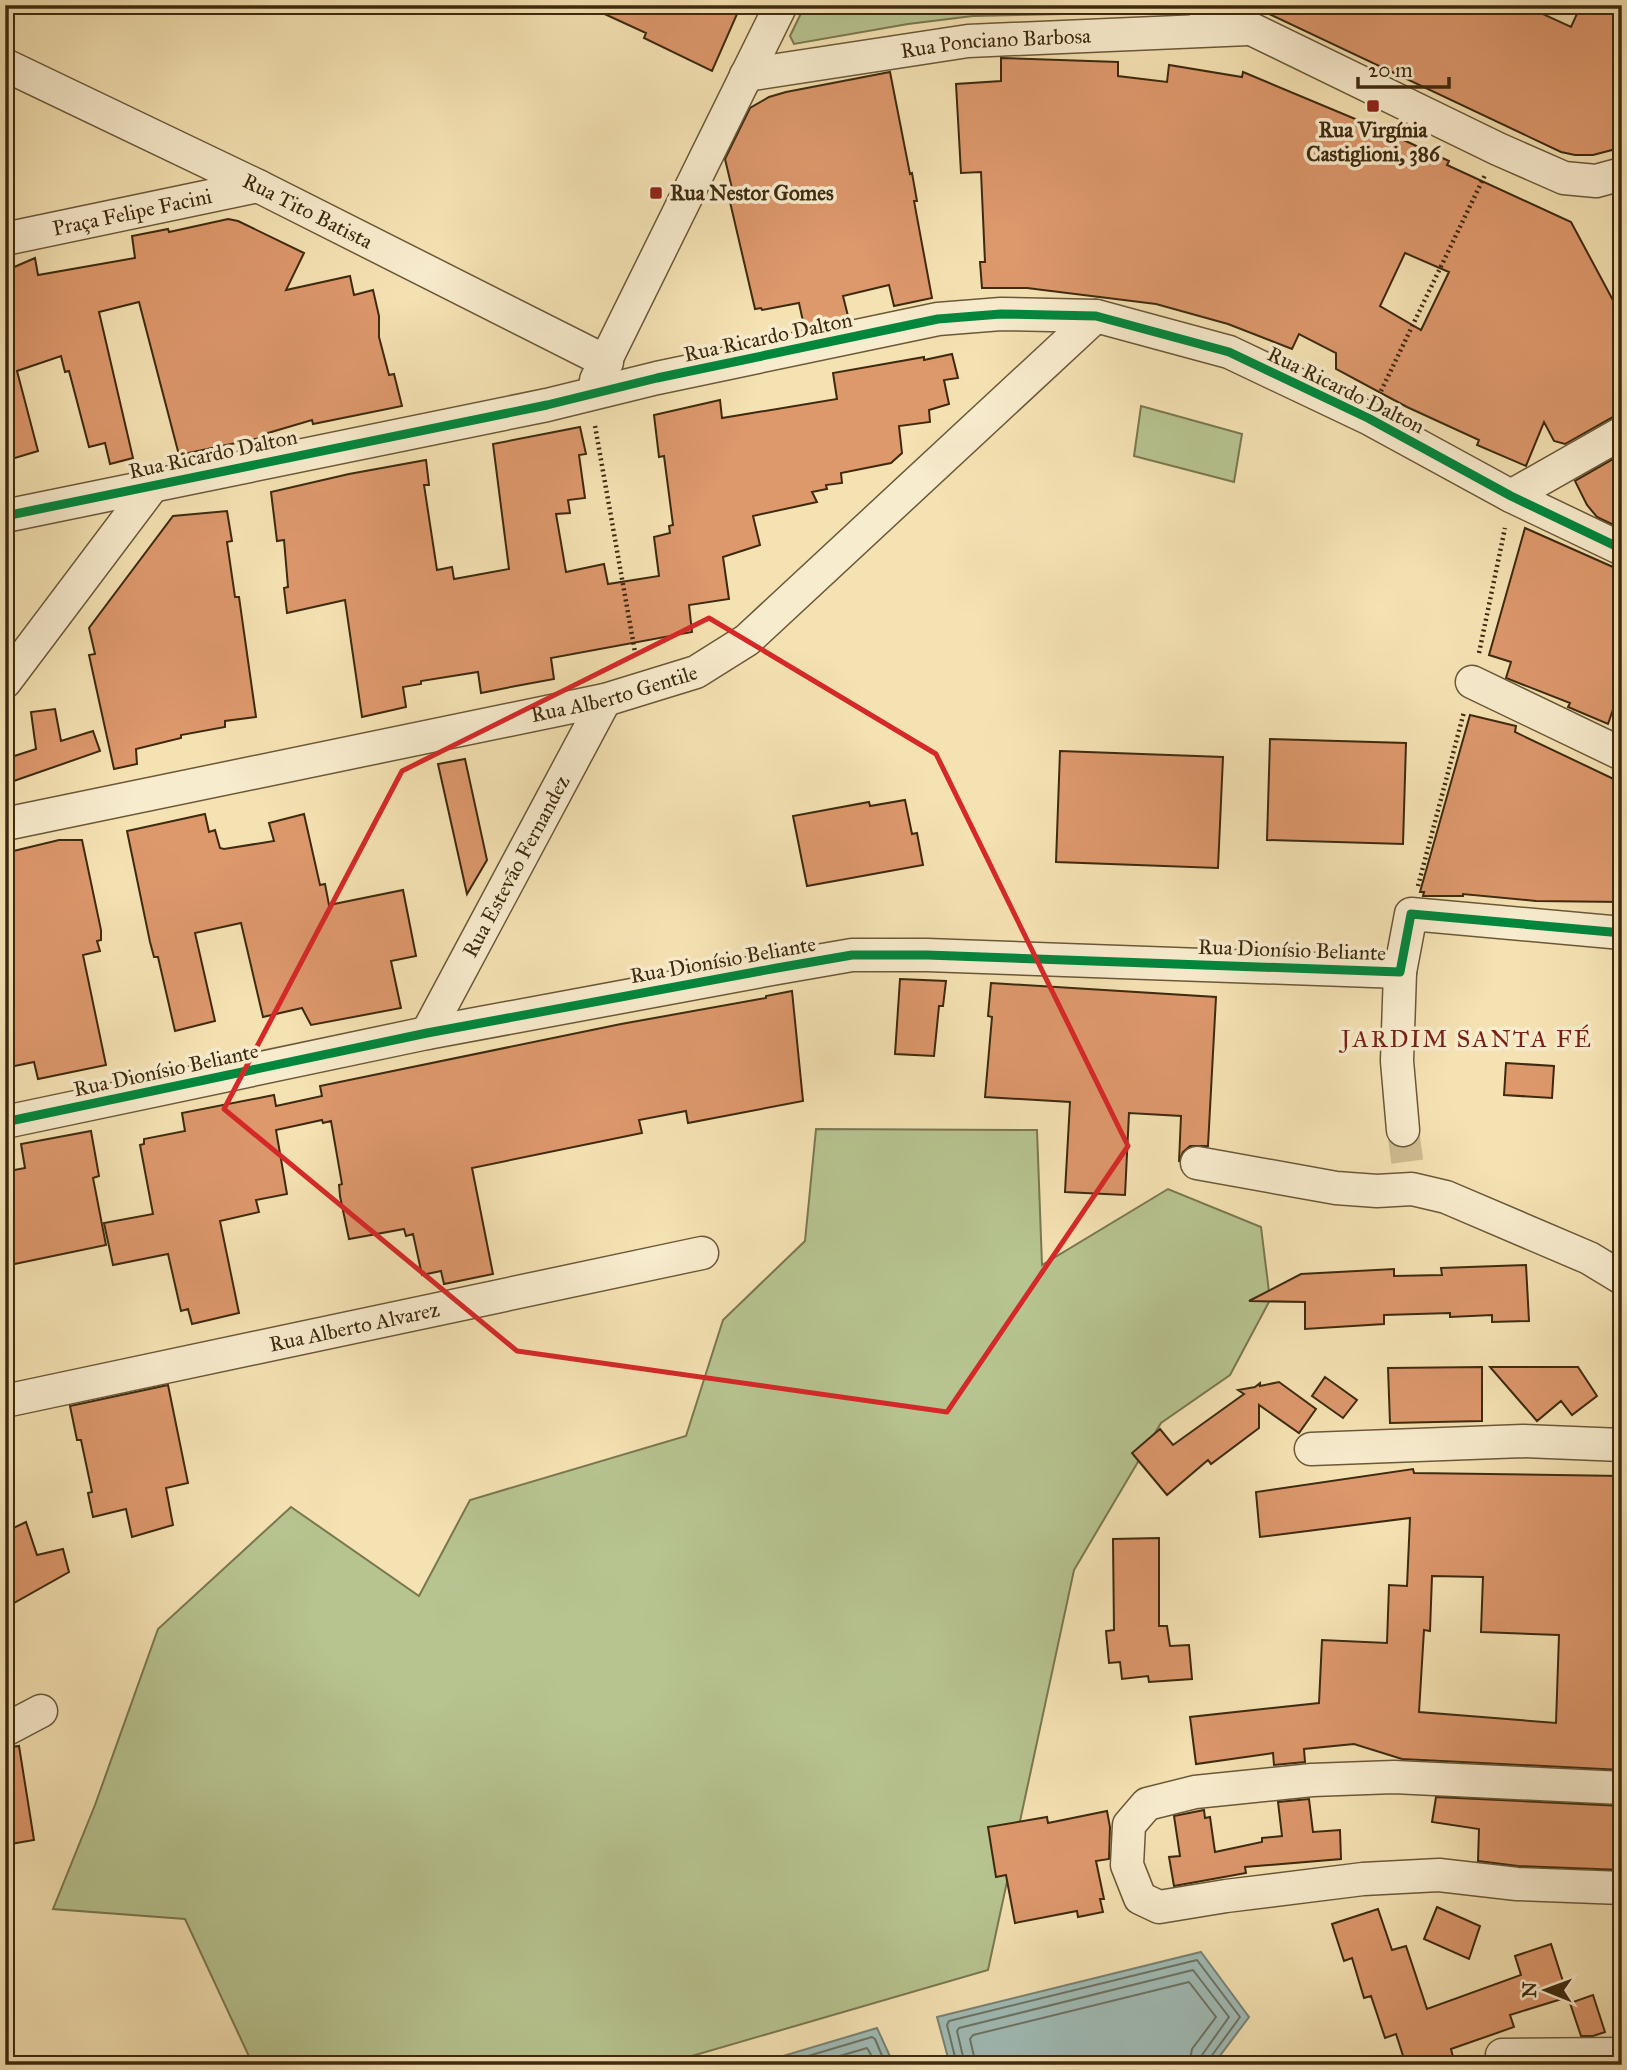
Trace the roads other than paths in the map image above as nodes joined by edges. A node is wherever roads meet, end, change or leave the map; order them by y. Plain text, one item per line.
1 (781, 5) edge
2 (1202, 5) edge
3 (1248, 29) junction
4 (5, 65) edge
5 (746, 75) junction
6 (1622, 174) edge
7 (258, 186) junction
8 (5, 239) edge
9 (1096, 316) junction
10 (607, 362) junction
11 (589, 393) junction
12 (1622, 433) edge
13 (155, 484) junction
14 (1511, 496) junction
15 (5, 516) edge
16 (1622, 549) edge
17 (5, 682) edge
18 (1472, 682) dead end
19 (605, 700) junction
20 (1622, 754) edge
21 (5, 824) edge
22 (1622, 933) edge
23 (1400, 972) junction
24 (427, 1033) junction
25 (5, 1122) edge
26 (1403, 1130) tunnel mouth
27 (1197, 1163) dead end
28 (702, 1253) dead end
29 (1622, 1253) edge
30 (1589, 1258) junction
31 (1622, 1278) edge
32 (5, 1401) edge
33 (1622, 1445) edge
34 (1311, 1449) dead end
35 (41, 1710) dead end
36 (5, 1730) edge
37 (1622, 1788) edge
38 (1622, 1888) edge
39 (1502, 2054) dead end
40 (1622, 2054) edge

1 - 5 street
2 - 3 street
3 - 5 street, Rua Ponciano Barbosa
3 - 6 street
4 - 7 street, Rua Tito Batista
5 - 10 street
7 - 8 street, Praça Felipe Facini
7 - 10 street, Rua Tito Batista
9 - 11 street, Rua Ricardo Dalton
9 - 14 street, Rua Ricardo Dalton
9 - 19 street, Rua Alberto Gentile
10 - 11 street
11 - 13 street, Rua Ricardo Dalton
12 - 14 street
13 - 15 street, Rua Ricardo Dalton
13 - 17 street
14 - 16 street, Rua Ricardo Dalton
18 - 20 street
19 - 21 street, Rua Alberto Gentile
19 - 24 street, Rua Estevão Fernandez
22 - 23 street, Rua Dionísio Beliante
23 - 24 street, Rua Dionísio Beliante
23 - 26 street
24 - 25 street, Rua Dionísio Beliante
27 - 30 street
28 - 32 street, Rua Alberto Alvarez
29 - 30 street
30 - 31 street
33 - 34 street
35 - 36 street
37 - 38 street
39 - 40 street

